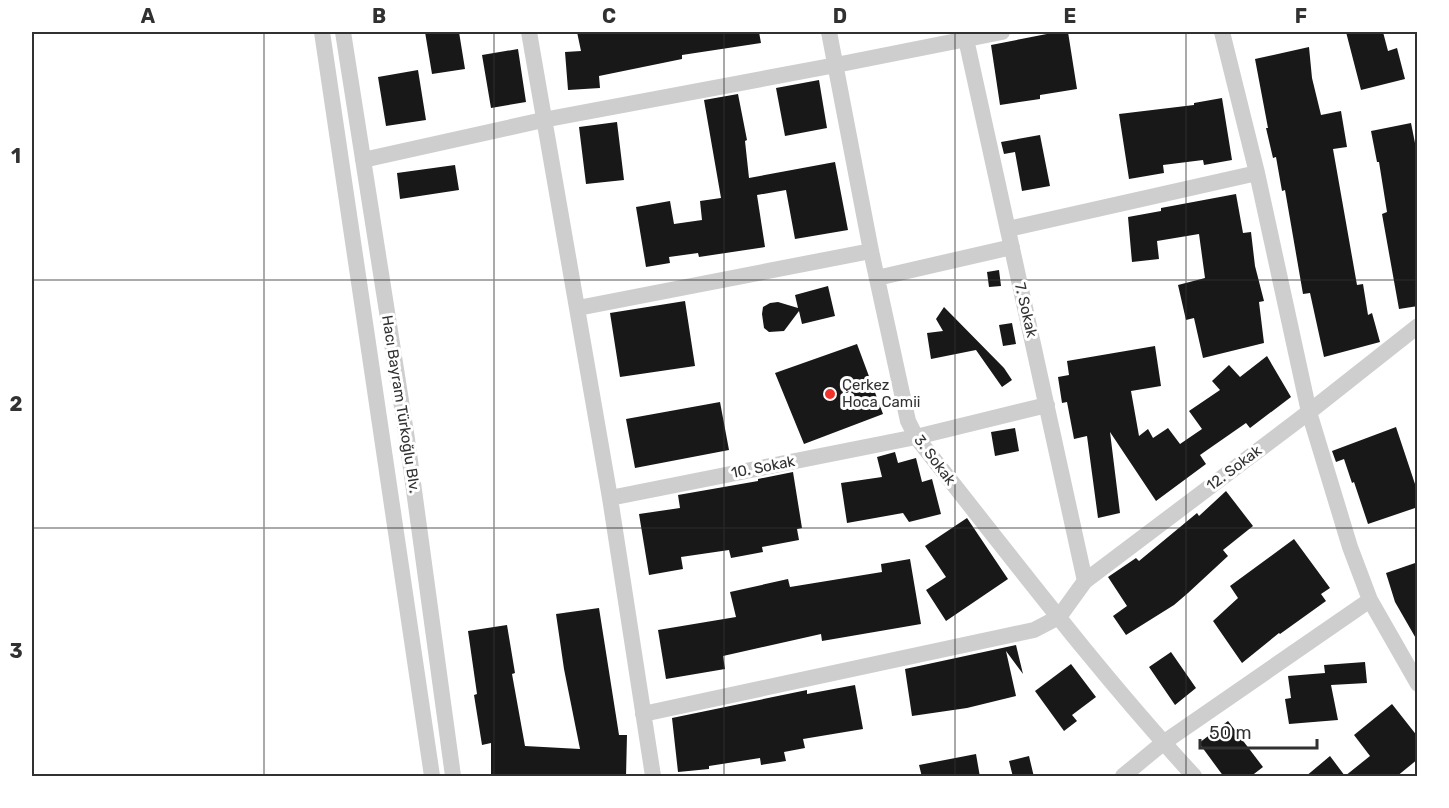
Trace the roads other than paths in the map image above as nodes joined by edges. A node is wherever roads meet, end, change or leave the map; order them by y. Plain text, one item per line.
1 (322, 32) edge
2 (343, 32) edge
3 (530, 32) edge
4 (829, 32) edge
5 (1002, 32) edge
6 (1222, 32) edge
7 (966, 39) junction
8 (836, 65) junction
9 (543, 120) junction
10 (363, 160) junction
11 (1257, 173) junction
12 (1008, 229) junction
13 (1012, 247) junction
14 (871, 251) junction
15 (877, 278) junction
16 (578, 308) junction
17 (1418, 326) edge
18 (1047, 405) junction
19 (1309, 412) junction
20 (916, 437) junction
21 (610, 498) junction
22 (1085, 581) junction
23 (1370, 600) junction
24 (1059, 618) junction
25 (1418, 684) edge
26 (643, 714) junction
27 (1163, 743) junction
28 (432, 777) edge
29 (453, 777) edge
30 (653, 777) edge
31 (1123, 777) edge
32 (1194, 777) edge

1 - 28 street, Hacı Bayram Türkoğlu Blv.
2 - 10 street, Hacı Bayram Türkoğlu Blv.
3 - 9 street
4 - 8 street, 3. Sokak
5 - 7 street
6 - 11 street
7 - 8 street
7 - 12 street, 7. Sokak
8 - 9 street
8 - 14 street, 3. Sokak
9 - 10 street
9 - 16 street
10 - 29 street, Hacı Bayram Türkoğlu Blv.
11 - 12 street
11 - 19 street
12 - 13 street, 7. Sokak
13 - 15 street
13 - 18 street, 7. Sokak
14 - 15 street, 3. Sokak
14 - 16 street
15 - 20 street, 3. Sokak
16 - 21 street
17 - 19 street, 12. Sokak
18 - 20 street, 10. Sokak
18 - 22 street, 7. Sokak
19 - 22 street, 12. Sokak
19 - 23 street
20 - 21 street, 10. Sokak
20 - 24 street, 3. Sokak
21 - 26 street
22 - 24 street, 12. Sokak
23 - 25 street
23 - 27 street
24 - 26 street
24 - 27 street, 3. Sokak
26 - 30 street
27 - 31 street
27 - 32 street, 3. Sokak

